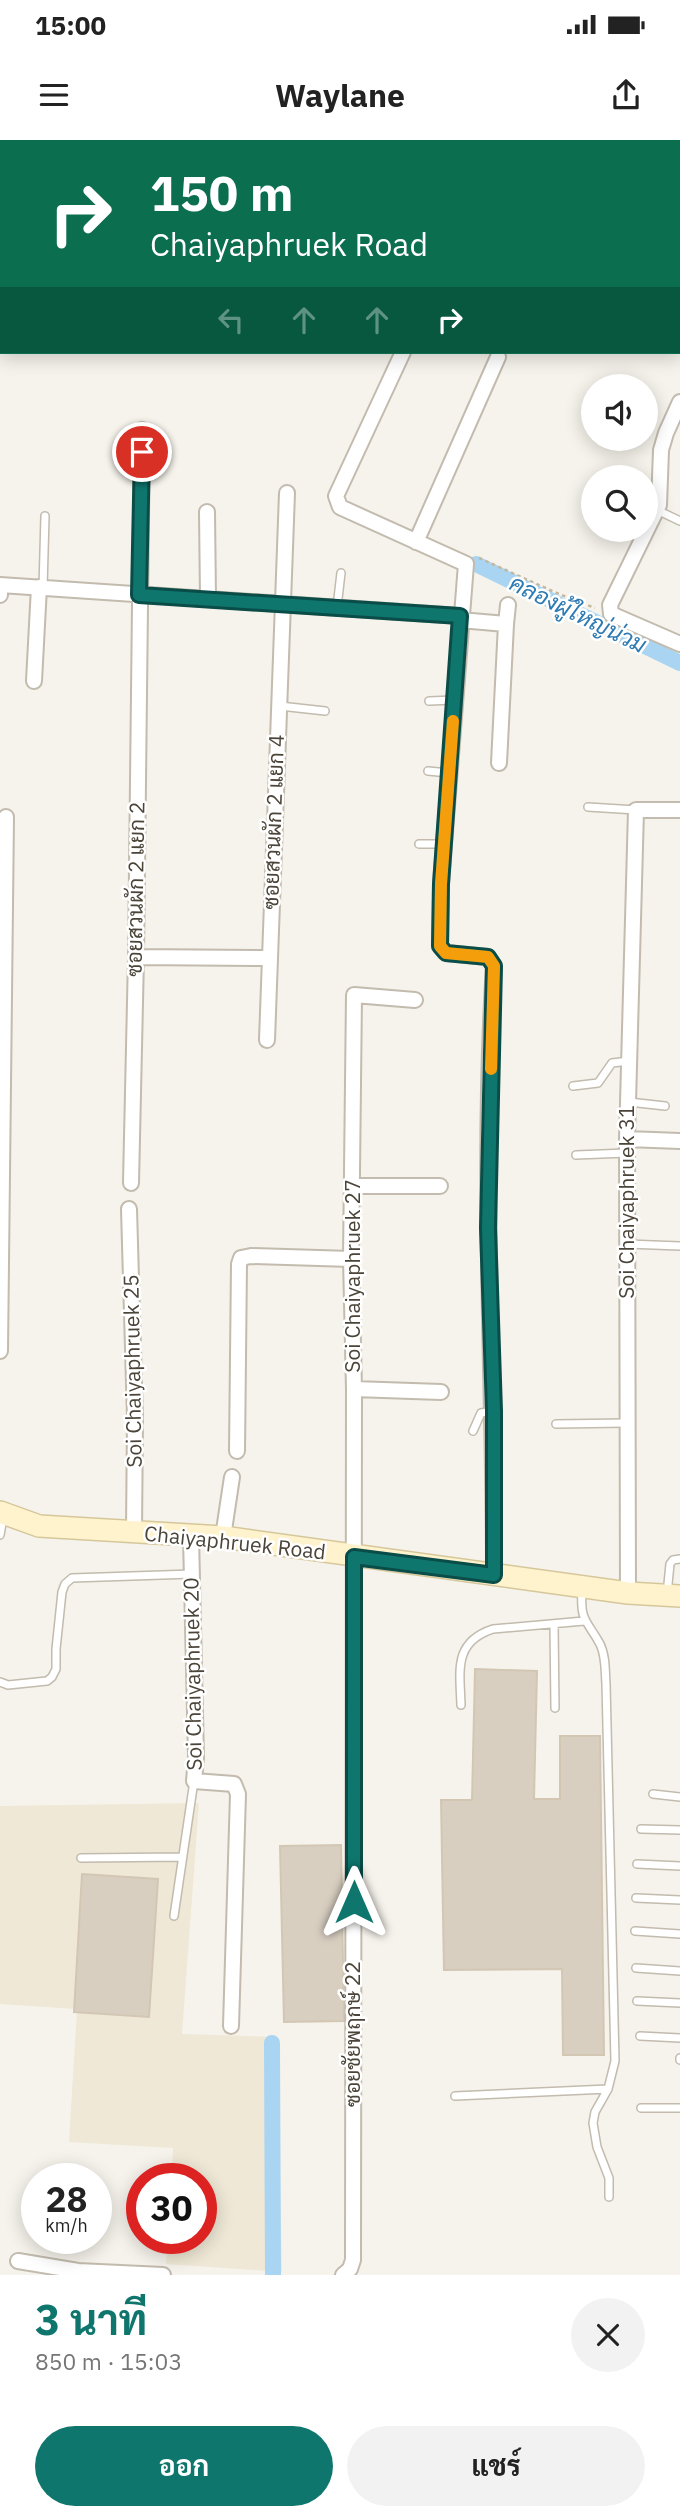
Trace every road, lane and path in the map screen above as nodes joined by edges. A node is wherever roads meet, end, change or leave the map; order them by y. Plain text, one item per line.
1 (402, 354) edge
2 (498, 358) dead end
3 (680, 402) edge
4 (142, 430) dead end
5 (287, 493) dead end
6 (658, 506) edge
7 (658, 510) edge
8 (207, 512) dead end
9 (45, 516) dead end
10 (680, 521) edge
11 (416, 542) junction
12 (641, 542) edge
13 (458, 561) junction
14 (341, 573) dead end
15 (0, 585) edge
16 (41, 587) junction
17 (0, 595) edge
18 (139, 595) junction
19 (208, 599) junction
20 (283, 604) junction
21 (508, 605) dead end
22 (337, 607) junction
23 (611, 614) junction
24 (460, 618) junction
25 (506, 624) junction
26 (680, 644) edge
27 (34, 681) dead end
28 (455, 700) junction
29 (429, 701) dead end
30 (279, 706) junction
31 (326, 711) dead end
32 (499, 763) dead end
33 (428, 771) dead end
34 (449, 773) junction
35 (588, 807) dead end
36 (636, 810) junction
37 (680, 810) edge
38 (6, 817) dead end
39 (419, 844) dead end
40 (444, 844) junction
41 (136, 957) junction
42 (269, 958) junction
43 (415, 1000) dead end
44 (267, 1040) dead end
45 (629, 1061) junction
46 (573, 1086) dead end
47 (628, 1102) junction
48 (665, 1106) dead end
49 (680, 1141) edge
50 (627, 1146) junction
51 (576, 1154) dead end
52 (131, 1183) dead end
53 (352, 1186) junction
54 (440, 1186) dead end
55 (130, 1209) dead end
56 (627, 1244) junction
57 (680, 1246) edge
58 (351, 1259) junction
59 (0, 1351) edge
60 (354, 1389) junction
61 (441, 1392) dead end
62 (494, 1411) junction
63 (626, 1423) junction
64 (556, 1424) dead end
65 (473, 1431) dead end
66 (237, 1451) dead end
67 (232, 1477) dead end
68 (2, 1513) edge
69 (134, 1532) junction
70 (0, 1535) edge
71 (191, 1536) junction
72 (223, 1537) junction
73 (354, 1557) junction
74 (680, 1559) edge
75 (192, 1574) junction
76 (494, 1575) junction
77 (582, 1586) junction
78 (628, 1593) junction
79 (673, 1595) edge
80 (584, 1621) junction
81 (554, 1624) junction
82 (0, 1682) edge
83 (461, 1705) dead end
84 (555, 1708) dead end
85 (194, 1781) junction
86 (653, 1794) dead end
87 (680, 1797) edge
88 (640, 1829) dead end
89 (680, 1830) edge
90 (182, 1857) junction
91 (81, 1858) dead end
92 (638, 1864) dead end
93 (680, 1866) edge
94 (636, 1898) dead end
95 (680, 1900) edge
96 (174, 1916) dead end
97 (635, 1931) dead end
98 (680, 1934) edge
99 (636, 1968) dead end
100 (680, 1971) edge
101 (637, 2001) dead end
102 (680, 2003) edge
103 (231, 2026) dead end
104 (640, 2036) dead end
105 (680, 2038) edge
106 (608, 2089) junction
107 (455, 2096) dead end
108 (641, 2108) dead end
109 (680, 2108) edge
110 (609, 2197) dead end
111 (18, 2261) dead end
112 (163, 2275) edge
113 (343, 2275) edge

1 - 11 street
2 - 11 street
3 - 6 street
4 - 18 street, ซอยสวนผัก 2 แยก 2
5 - 20 street, ซอยสวนผัก 2 แยก 4
7 - 10 lane
8 - 19 street
9 - 16 lane
11 - 13 street
12 - 23 street
13 - 23 path
13 - 24 street
14 - 22 lane
15 - 16 street
15 - 17 street
16 - 18 street
16 - 27 street
18 - 19 street
18 - 41 street, ซอยสวนผัก 2 แยก 2
19 - 20 street
20 - 22 street
20 - 30 street, ซอยสวนผัก 2 แยก 4
21 - 25 street
22 - 24 street
23 - 26 street
24 - 25 street
24 - 28 street
25 - 32 street
28 - 29 lane
28 - 34 street
30 - 31 lane
30 - 42 street, ซอยสวนผัก 2 แยก 4
33 - 34 lane
34 - 40 street
35 - 36 lane
36 - 37 street
36 - 45 street, Soi Chaiyaphruek 31
38 - 59 street
39 - 40 lane
40 - 62 street
41 - 42 street
41 - 52 street, ซอยสวนผัก 2 แยก 2
42 - 44 street, ซอยสวนผัก 2 แยก 4
43 - 53 street, Soi Chaiyaphruek 27
45 - 46 lane
45 - 47 street, Soi Chaiyaphruek 31
47 - 48 lane
47 - 50 street, Soi Chaiyaphruek 31
49 - 50 street
50 - 51 lane
50 - 56 street, Soi Chaiyaphruek 31
53 - 54 street
53 - 58 street, Soi Chaiyaphruek 27
55 - 69 street, Soi Chaiyaphruek 25
56 - 57 lane
56 - 63 street, Soi Chaiyaphruek 31
58 - 60 street, Soi Chaiyaphruek 27
58 - 66 street
60 - 61 street
60 - 73 street, Soi Chaiyaphruek 27
62 - 65 lane
62 - 76 street
63 - 64 lane
63 - 78 street, Soi Chaiyaphruek 31
67 - 72 street
68 - 69 street, Chaiyaphruek Road
68 - 70 lane
69 - 71 street, Chaiyaphruek Road
71 - 72 street, Chaiyaphruek Road
71 - 75 street, Soi Chaiyaphruek 20
72 - 73 street, Chaiyaphruek Road
73 - 76 street, Chaiyaphruek Road
73 - 113 street, ซอยชัยพฤกษ์ 22
74 - 79 lane
75 - 82 lane
75 - 85 street, Soi Chaiyaphruek 20
76 - 77 street, Chaiyaphruek Road
77 - 78 street, Chaiyaphruek Road
77 - 80 lane
78 - 79 street, Chaiyaphruek Road
80 - 81 lane
80 - 106 lane
81 - 83 lane
81 - 84 lane
85 - 90 lane
85 - 103 street, Soi Chaiyaphruek 20
86 - 87 lane
88 - 89 lane
90 - 91 lane
90 - 96 lane
92 - 93 lane
94 - 95 lane
97 - 98 lane
99 - 100 lane
101 - 102 lane
104 - 105 lane
106 - 107 lane
106 - 110 lane
108 - 109 lane
111 - 112 street

